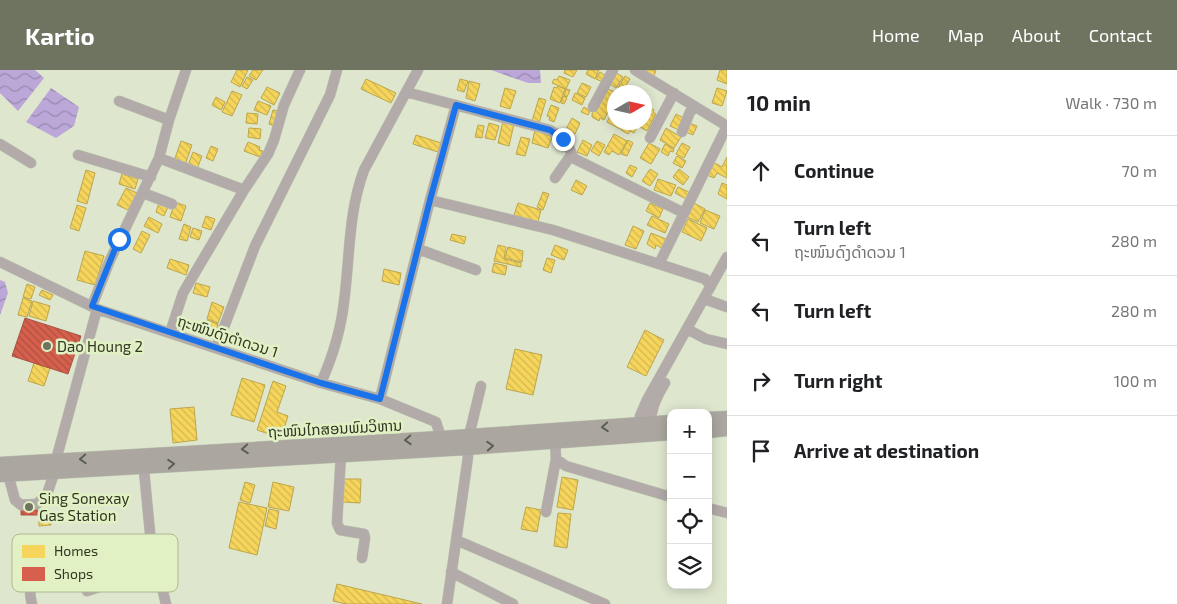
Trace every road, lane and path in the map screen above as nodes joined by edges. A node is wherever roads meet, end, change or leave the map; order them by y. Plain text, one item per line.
1 (186, 70) edge
2 (337, 70) edge
3 (418, 70) edge
4 (613, 70) edge
5 (635, 70) edge
6 (298, 71) edge
7 (406, 92) junction
8 (674, 93) junction
9 (119, 101) dead end
10 (456, 105) junction
11 (695, 106) junction
12 (594, 107) dead end
13 (169, 120) junction
14 (727, 126) edge
15 (682, 132) dead end
16 (650, 138) dead end
17 (0, 144) edge
18 (78, 155) dead end
19 (571, 155) junction
20 (159, 158) junction
21 (30, 162) dead end
22 (151, 177) junction
23 (555, 178) dead end
24 (244, 190) junction
25 (143, 193) junction
26 (430, 200) junction
27 (172, 204) dead end
28 (684, 214) junction
29 (418, 249) junction
30 (727, 257) edge
31 (0, 262) edge
32 (659, 264) junction
33 (476, 270) dead end
34 (727, 270) edge
35 (711, 286) junction
36 (710, 301) junction
37 (727, 307) edge
38 (94, 308) junction
39 (690, 330) junction
40 (170, 333) junction
41 (727, 344) edge
42 (216, 348) junction
43 (321, 383) junction
44 (481, 386) dead end
45 (380, 399) junction
46 (727, 418) edge
47 (712, 419) edge
48 (667, 423) edge
49 (645, 429) junction
50 (727, 429) edge
51 (712, 431) edge
52 (667, 432) edge
53 (442, 438) junction
54 (468, 442) junction
55 (555, 442) junction
56 (341, 454) junction
57 (556, 459) junction
58 (143, 461) junction
59 (56, 466) junction
60 (7, 470) edge
61 (667, 497) edge
62 (712, 509) edge
63 (546, 512) dead end
64 (727, 513) edge
65 (151, 534) edge
66 (456, 540) junction
67 (362, 558) dead end
68 (451, 572) junction
69 (447, 604) edge
70 (514, 604) edge
71 (606, 604) edge

1 - 13 street
2 - 42 street
3 - 7 street
4 - 12 street
5 - 8 street
6 - 24 street
7 - 10 street
7 - 43 street
8 - 11 street
8 - 16 street
9 - 13 street
10 - 19 street
10 - 26 street
11 - 14 street
11 - 15 street
13 - 20 street
14 - 28 street
17 - 21 street
18 - 22 street
19 - 23 street
19 - 28 street
20 - 22 street
20 - 24 street
22 - 25 street
24 - 40 street
25 - 27 street
25 - 38 street
26 - 29 street
26 - 32 street
28 - 32 street
29 - 33 street
29 - 45 street
30 - 35 street
31 - 38 street, ຖະໜົນດົງດຳດວນ 1
32 - 35 street
34 - 36 street
35 - 39 street
36 - 37 street
36 - 39 street
38 - 40 street, ຖະໜົນດົງດຳດວນ 1
38 - 59 street
39 - 41 street
39 - 49 street
40 - 42 street, ຖະໜົນດົງດຳດວນ 1
42 - 43 street, ຖະໜົນດົງດຳດວນ 1
43 - 45 street, ຖະໜົນດົງດຳດວນ 1
44 - 54 street
45 - 53 street, ຖະໜົນດົງດຳດວນ 1
46 - 47 highway
48 - 49 highway, ຖະໜົນໄກສອນພົມວິຫານ
49 - 52 highway, ຖະໜົນໄກສອນພົມວິຫານ
49 -> 54 highway, ຖະໜົນໄກສອນພົມວິຫານ
49 - 55 highway, ຖະໜົນໄກສອນພົມວິຫານ
50 - 51 highway
53 - 54 highway, ຖະໜົນໄກສອນພົມວິຫານ
53 -> 58 highway, ຖະໜົນໄກສອນພົມວິຫານ
54 -> 55 highway, ຖະໜົນໄກສອນພົມວິຫານ
54 - 56 highway, ຖະໜົນໄກສອນພົມວິຫານ
54 - 66 street
55 - 57 street
58 -> 56 highway, ຖະໜົນໄກສອນພົມວິຫານ
56 - 67 street
57 - 61 street
57 - 63 street
58 - 59 highway, ຖະໜົນໄກສອນພົມວິຫານ
58 - 65 street
59 - 60 highway, ຖະໜົນໄກສອນພົມວິຫານ
59 - 60 street
62 - 64 street
66 - 68 street
66 - 71 street
68 - 69 street
68 - 70 street

